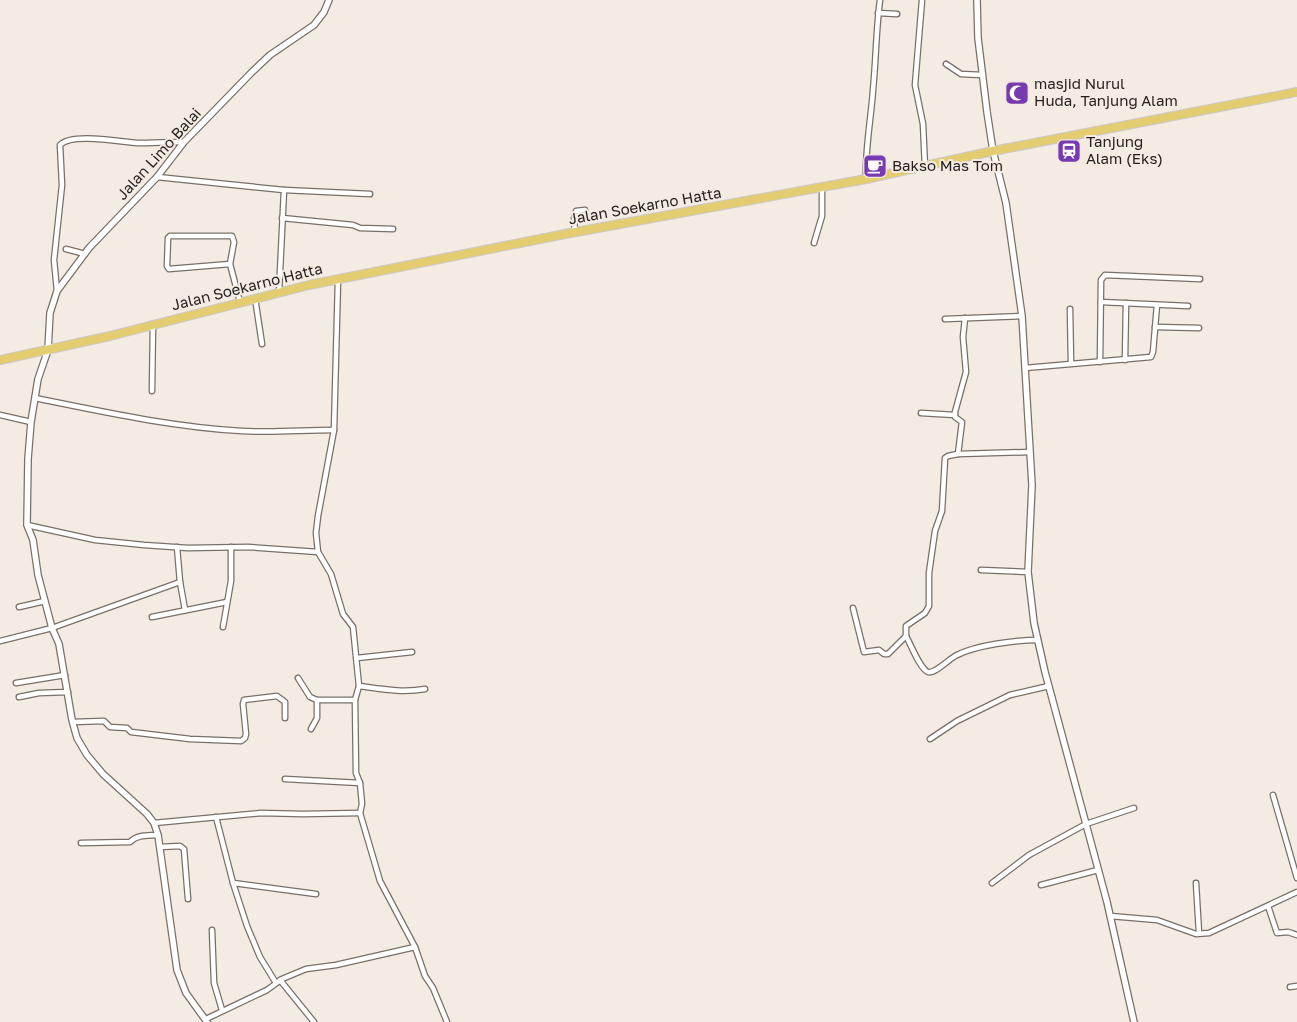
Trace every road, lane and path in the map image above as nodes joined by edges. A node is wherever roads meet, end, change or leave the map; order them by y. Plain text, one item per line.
1 (329, 0) edge
2 (880, 0) edge
3 (922, 0) edge
4 (977, 0) edge
5 (878, 13) junction
6 (897, 14) dead end
7 (946, 64) dead end
8 (982, 75) junction
9 (1297, 92) edge
10 (184, 142) junction
11 (993, 151) junction
12 (926, 167) junction
13 (157, 177) junction
14 (866, 179) junction
15 (822, 187) junction
16 (284, 190) junction
17 (370, 194) dead end
18 (585, 210) dead end
19 (282, 218) junction
20 (393, 229) dead end
21 (575, 233) junction
22 (814, 243) dead end
23 (66, 249) dead end
24 (85, 254) junction
25 (230, 264) junction
26 (1200, 279) dead end
27 (338, 280) junction
28 (57, 291) junction
29 (279, 292) junction
30 (255, 298) junction
31 (240, 302) junction
32 (1100, 302) junction
33 (1126, 303) junction
34 (1157, 305) junction
35 (1188, 306) dead end
36 (1070, 309) dead end
37 (1022, 316) junction
38 (965, 318) junction
39 (945, 319) dead end
40 (152, 324) junction
41 (1154, 327) junction
42 (1199, 328) dead end
43 (262, 344) dead end
44 (48, 350) junction
45 (0, 360) edge
46 (1125, 360) junction
47 (1100, 362) junction
48 (1072, 364) junction
49 (1025, 368) junction
50 (152, 391) dead end
51 (35, 398) junction
52 (921, 413) dead end
53 (0, 415) edge
54 (955, 415) junction
55 (32, 422) junction
56 (334, 430) junction
57 (1030, 452) junction
58 (958, 454) junction
59 (27, 524) junction
60 (177, 547) junction
61 (231, 547) junction
62 (318, 552) junction
63 (981, 570) dead end
64 (1028, 572) junction
65 (180, 582) junction
66 (45, 601) junction
67 (227, 602) junction
68 (19, 607) dead end
69 (853, 608) dead end
70 (185, 610) junction
71 (152, 617) dead end
72 (223, 627) dead end
73 (52, 628) junction
74 (906, 636) junction
75 (1038, 640) junction
76 (0, 641) edge
77 (412, 652) dead end
78 (357, 658) junction
79 (65, 675) junction
80 (298, 678) dead end
81 (16, 683) dead end
82 (359, 686) junction
83 (1049, 686) junction
84 (425, 689) dead end
85 (68, 692) junction
86 (20, 698) dead end
87 (317, 700) junction
88 (355, 700) junction
89 (285, 718) dead end
90 (73, 722) junction
91 (311, 729) dead end
92 (930, 739) dead end
93 (285, 779) dead end
94 (360, 783) junction
95 (1273, 795) dead end
96 (1134, 808) dead end
97 (360, 814) junction
98 (216, 817) junction
99 (154, 823) junction
100 (1086, 824) junction
101 (158, 835) junction
102 (81, 843) dead end
103 (160, 847) junction
104 (1098, 870) junction
105 (1297, 878) edge
106 (233, 883) junction
107 (992, 883) dead end
108 (1196, 883) dead end
109 (1041, 886) dead end
110 (1297, 892) edge
111 (316, 894) dead end
112 (188, 899) dead end
113 (1268, 906) junction
114 (1110, 916) junction
115 (212, 930) dead end
116 (1199, 933) junction
117 (1297, 935) edge
118 (415, 947) junction
119 (278, 982) junction
120 (1297, 986) edge
121 (1290, 987) dead end
122 (222, 1010) junction
123 (206, 1021) edge
124 (446, 1021) edge
125 (314, 1022) edge
126 (440, 1022) edge
127 (1134, 1022) edge

1 - 10 street, Jalan Limo Balai
2 - 5 street
3 - 12 street
4 - 8 street
5 - 6 street
5 - 14 street
7 - 8 street
8 - 11 street
9 - 11 highway, Jalan Soekarno Hatta
10 - 13 street, Jalan Limo Balai
10 - 28 street
11 - 12 highway, Jalan Soekarno Hatta
11 - 37 street
12 - 14 highway, Jalan Soekarno Hatta
13 - 16 street
13 - 24 street, Jalan Limo Balai
14 - 15 highway, Jalan Soekarno Hatta
15 - 21 highway, Jalan Soekarno Hatta
15 - 22 street
16 - 17 street
16 - 19 street
18 - 21 street
19 - 20 street
19 - 29 street
21 - 27 highway, Jalan Soekarno Hatta
23 - 24 street
24 - 28 street, Jalan Limo Balai
25 - 25 street
25 - 31 street
26 - 32 street
27 - 29 highway, Jalan Soekarno Hatta
27 - 56 street
28 - 44 street, Jalan Limo Balai
29 - 30 highway, Jalan Soekarno Hatta
30 - 31 highway, Jalan Soekarno Hatta
30 - 43 street
31 - 40 highway, Jalan Soekarno Hatta
32 - 33 street
32 - 47 street
33 - 34 street
33 - 46 street
34 - 35 street
34 - 41 street
36 - 48 street
37 - 38 street
37 - 49 street
38 - 39 street
38 - 54 street
40 - 44 highway, Jalan Soekarno Hatta
40 - 50 street
41 - 42 street
41 - 46 street
44 - 45 highway, Jalan Soekarno Hatta
44 - 51 street, Jalan Limo Balai
46 - 47 street
47 - 48 street
48 - 49 street
49 - 57 street
51 - 55 street, Jalan Limo Balai
51 - 56 street
52 - 54 street
53 - 55 street
54 - 58 street
55 - 59 street, Jalan Limo Balai
56 - 62 street
57 - 58 street
57 - 64 street
58 - 74 street
59 - 60 street
59 - 66 street, Jalan Limo Balai
60 - 61 street
60 - 65 street
61 - 62 street
61 - 67 street
62 - 78 street
63 - 64 street
64 - 75 street
65 - 70 street
65 - 73 street
66 - 68 street
66 - 73 street, Jalan Limo Balai
67 - 70 street
67 - 72 street
69 - 74 street
70 - 71 street
73 - 76 street
73 - 79 street, Jalan Limo Balai
74 - 75 street
75 - 83 street
77 - 78 street
78 - 82 street
79 - 81 street
79 - 85 street, Jalan Limo Balai
80 - 87 street
82 - 84 street
82 - 88 street
83 - 92 street
83 - 100 street
85 - 86 street
85 - 90 street, Jalan Limo Balai
87 - 88 street
87 - 91 street
88 - 94 street
89 - 90 street
90 - 99 street, Jalan Limo Balai
93 - 94 street
94 - 97 street
95 - 105 street
96 - 100 street
97 - 98 street
97 - 118 street
98 - 99 street
98 - 106 street
99 - 101 street
100 - 104 street
100 - 107 street
101 - 102 street
101 - 103 street
103 - 112 street
103 - 123 street
104 - 109 street
104 - 114 street
106 - 111 street
106 - 119 street
108 - 116 street
110 - 113 street
113 - 116 street
113 - 117 street
114 - 116 street
114 - 127 street
115 - 122 street
118 - 119 street
118 - 124 street
119 - 122 street
119 - 125 street
120 - 121 street
122 - 123 street
124 - 126 street

